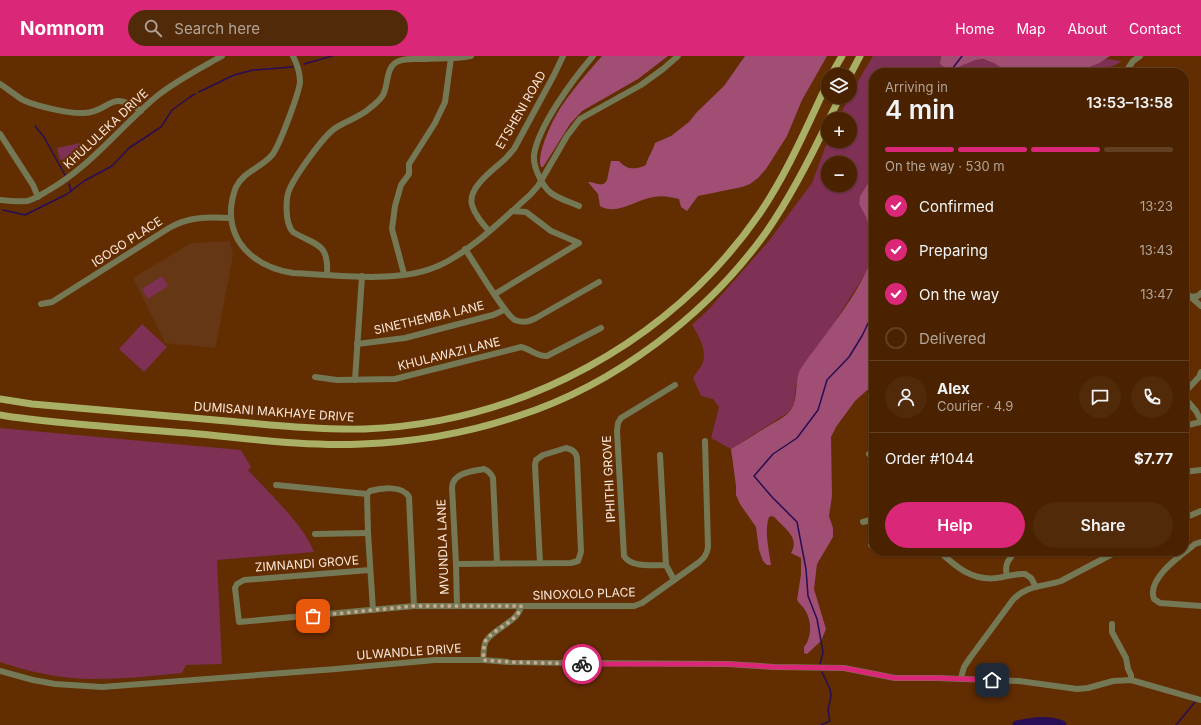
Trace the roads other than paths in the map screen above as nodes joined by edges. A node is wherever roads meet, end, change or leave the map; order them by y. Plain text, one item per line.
1 (222, 56) edge
2 (293, 56) edge
3 (472, 56) edge
4 (563, 56) edge
5 (594, 56) edge
6 (678, 56) edge
7 (842, 56) edge
8 (860, 56) edge
9 (1140, 56) edge
10 (451, 58) junction
11 (835, 68) edge
12 (854, 68) edge
13 (1129, 68) edge
14 (0, 84) edge
15 (821, 97) edge
16 (140, 112) junction
17 (0, 134) edge
18 (821, 136) edge
19 (542, 180) junction
20 (38, 197) junction
21 (0, 200) edge
22 (579, 206) dead end
23 (512, 211) junction
24 (231, 218) junction
25 (489, 231) junction
26 (465, 249) junction
27 (404, 274) junction
28 (327, 275) junction
29 (362, 276) junction
30 (599, 282) dead end
31 (1201, 293) edge
32 (495, 294) junction
33 (1191, 297) joint
34 (41, 304) dead end
35 (1201, 306) edge
36 (504, 310) junction
37 (601, 328) dead end
38 (357, 344) junction
39 (1201, 372) edge
40 (315, 377) dead end
41 (355, 380) junction
42 (675, 385) dead end
43 (1189, 388) edge
44 (0, 399) edge
45 (1189, 403) edge
46 (0, 415) edge
47 (1201, 422) edge
48 (1189, 425) edge
49 (705, 441) dead end
50 (660, 455) dead end
51 (1201, 470) edge
52 (1189, 471) edge
53 (276, 485) dead end
54 (367, 494) junction
55 (1201, 510) edge
56 (1189, 516) edge
57 (869, 521) edge
58 (863, 522) dead end
59 (368, 533) junction
60 (315, 534) dead end
61 (1201, 542) edge
62 (1189, 549) edge
63 (945, 556) edge
64 (1012, 556) edge
65 (1108, 556) edge
66 (1181, 556) edge
67 (497, 563) junction
68 (540, 563) junction
69 (456, 564) junction
70 (666, 565) junction
71 (370, 570) junction
72 (1007, 576) junction
73 (674, 580) junction
74 (1036, 587) junction
75 (414, 606) junction
76 (457, 606) junction
77 (521, 606) junction
78 (1201, 606) edge
79 (372, 610) junction
80 (1112, 624) dead end
81 (483, 660) junction
82 (0, 671) edge
83 (961, 678) junction
84 (1131, 680) junction
85 (1201, 700) edge

1 - 16 street, KHULULEKA DRIVE
2 - 24 street
3 - 10 street
4 - 25 street, ETSHENI ROAD
5 - 19 street
6 - 19 street
7 - 11 main road
8 - 12 main road
9 - 13 street
10 - 27 street
10 - 28 street
14 - 16 street
15 - 44 main road, DUMISANI MAKHAYE DRIVE
16 - 20 street, KHULULEKA DRIVE
17 - 20 street
18 - 46 main road
19 - 22 street
19 - 23 street
20 - 21 street, KHULULEKA DRIVE
23 - 25 street
23 - 32 street
24 - 28 street
24 - 34 street, IGOGO PLACE
25 - 26 street
26 - 27 street
26 - 32 street
27 - 29 street
28 - 29 street
29 - 38 street
30 - 36 street
31 - 33 street
32 - 36 street
33 - 35 street
36 - 38 street, SINETHEMBA LANE
37 - 41 street, KHULAWAZI LANE
38 - 41 street
39 - 43 street
40 - 41 street, KHULAWAZI LANE
42 - 70 street, IPHITHI GROVE
45 - 47 street
47 - 48 street
49 - 73 street, SINOXOLO PLACE
50 - 70 street
51 - 52 street
53 - 54 street
54 - 59 street
54 - 75 street
55 - 56 street
57 - 58 street
59 - 60 street
59 - 71 street
61 - 62 street
63 - 72 street
64 - 72 street
65 - 74 street
66 - 78 street
67 - 68 street
67 - 69 street
67 - 69 street, MVUNDLA LANE
68 - 68 street
69 - 76 street, MVUNDLA LANE
70 - 73 street
71 - 79 street
71 - 79 street, ZIMNANDI GROVE
72 - 74 street
73 - 77 street, SINOXOLO PLACE
74 - 83 street
75 - 76 street
75 - 79 street
76 - 77 street
77 - 81 street, SINOXOLO PLACE
80 - 84 street
81 - 82 street, ULWANDLE DRIVE
81 - 83 street, ULWANDLE DRIVE
83 - 84 street, ULWANDLE DRIVE
84 - 85 street

